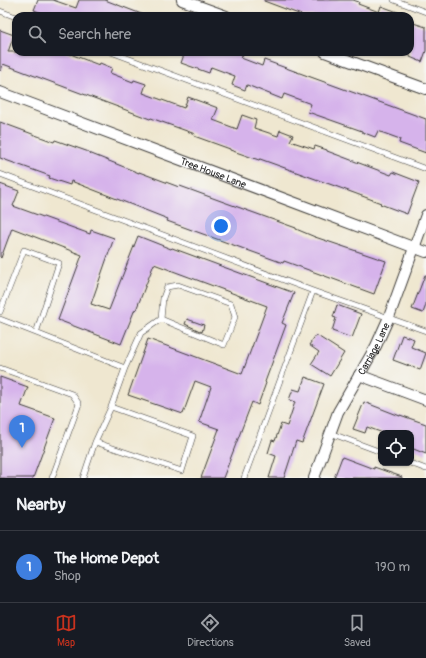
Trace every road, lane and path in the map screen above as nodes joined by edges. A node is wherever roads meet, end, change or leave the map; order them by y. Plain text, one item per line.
1 (182, 0) edge
2 (394, 0) edge
3 (0, 11) edge
4 (215, 12) edge
5 (426, 12) edge
6 (12, 16) edge
7 (122, 56) edge
8 (336, 56) edge
9 (426, 89) edge
10 (0, 92) edge
11 (426, 169) edge
12 (0, 174) edge
13 (426, 215) edge
14 (414, 248) junction
15 (426, 252) edge
16 (313, 291) junction
17 (0, 312) edge
18 (388, 317) junction
19 (0, 319) edge
20 (161, 319) junction
21 (426, 331) edge
22 (36, 332) junction
23 (0, 368) edge
24 (125, 368) junction
25 (359, 375) junction
26 (426, 400) edge
27 (111, 407) junction
28 (330, 433) junction
29 (95, 442) junction
30 (378, 451) edge
31 (414, 464) edge
32 (426, 469) edge
33 (52, 478) edge
34 (83, 478) edge
35 (244, 478) edge
36 (314, 478) edge

1 - 4 street
2 - 5 lane
3 - 6 lane
7 - 11 lane
8 - 9 street
10 - 14 street, Tree House Lane
12 - 16 lane
13 - 14 street, Carriage Lane
14 - 15 street, Tree House Lane
14 - 18 street, Carriage Lane
16 - 18 lane
16 - 35 lane
17 - 22 lane
18 - 21 lane
18 - 25 street, Carriage Lane
19 - 22 lane
20 - 20 lane
20 - 24 lane
22 - 24 lane
23 - 33 lane
24 - 27 lane
25 - 26 street
25 - 28 street, Carriage Lane
27 - 29 lane
27 - 29 lane
28 - 30 lane
28 - 36 street, Carriage Lane
29 - 34 lane
31 - 32 lane

